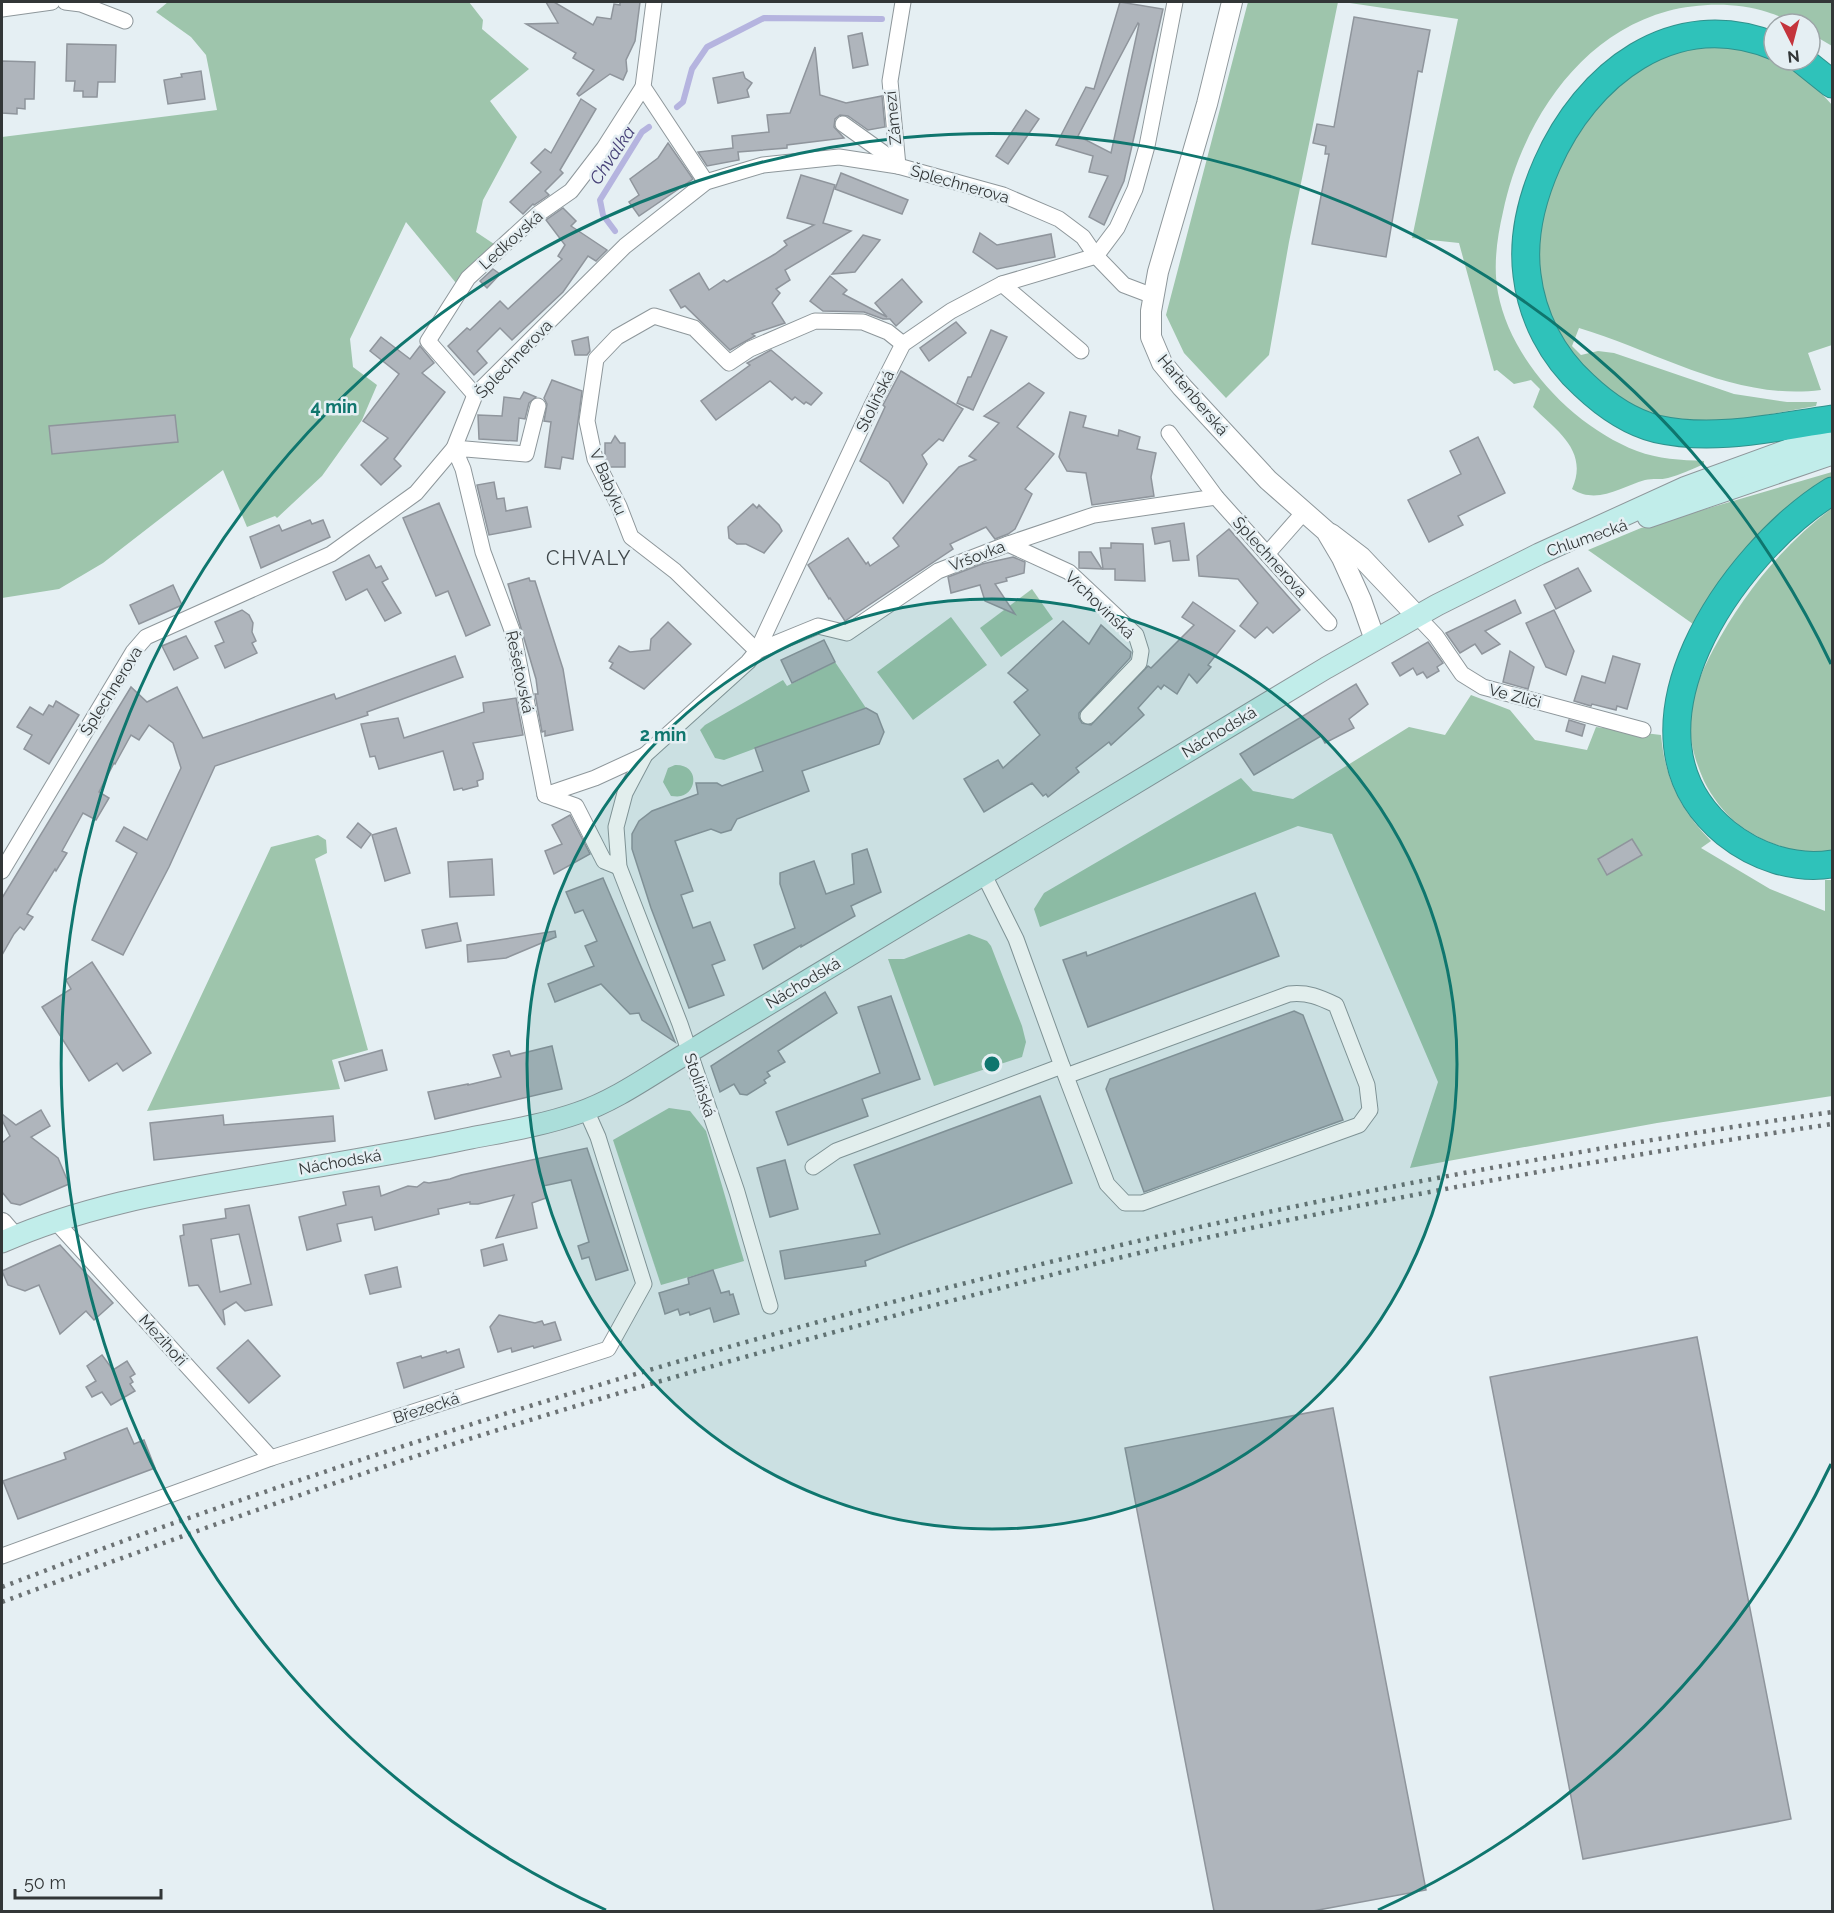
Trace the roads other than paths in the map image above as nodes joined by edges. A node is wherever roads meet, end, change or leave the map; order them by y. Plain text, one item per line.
1 (52, 2) edge
2 (65, 2) edge
3 (654, 2) edge
4 (903, 2) edge
5 (1175, 2) edge
6 (1232, 2) edge
7 (2, 9) edge
8 (125, 21) dead end
9 (1762, 42) edge
10 (1818, 72) edge
11 (1833, 84) edge
12 (643, 87) junction
13 (843, 124) dead end
14 (898, 166) junction
15 (706, 182) junction
16 (1096, 256) junction
17 (1002, 284) junction
18 (1153, 296) junction
19 (903, 344) junction
20 (1081, 351) dead end
21 (475, 395) junction
22 (538, 406) dead end
23 (1833, 419) edge
24 (1169, 433) dead end
25 (1833, 434) edge
26 (454, 448) junction
27 (1833, 454) edge
28 (1833, 491) edge
29 (1216, 497) junction
30 (1304, 512) junction
31 (1326, 531) junction
32 (1008, 544) junction
33 (1267, 554) junction
34 (1539, 554) junction
35 (1417, 616) junction
36 (1329, 623) dead end
37 (1375, 640) junction
38 (758, 651) junction
39 (1088, 716) dead end
40 (1643, 730) dead end
41 (645, 755) junction
42 (545, 795) junction
43 (1833, 864) edge
44 (619, 867) junction
45 (2, 871) edge
46 (984, 875) junction
47 (689, 1052) junction
48 (1064, 1071) junction
49 (586, 1110) junction
50 (813, 1167) dead end
51 (56, 1222) junction
52 (6, 1234) edge
53 (770, 1306) dead end
54 (271, 1458) junction
55 (2, 1556) edge

1 - 7 street
2 - 8 street
3 - 12 street, Ledkovská
4 - 14 street, Zámezí
5 - 16 street
6 - 18 street, Hartenberská
9 - 23 highway
10 - 11 highway
12 - 15 street
12 - 21 street, Ledkovská
13 - 14 street, Zámezí
14 - 15 street, Šplechnerova
14 - 16 street, Šplechnerova
15 - 21 street, Šplechnerova
16 - 17 street, Stoliňská
16 - 18 street, Šplechnerova
17 - 19 street, Stoliňská
17 - 20 street
18 - 30 street, Hartenberská
19 - 38 street, Stoliňská
19 - 38 street, V Babyku
21 - 26 street, Šplechnerova
22 - 26 street
24 - 29 street, Šplechnerova
25 - 34 main road, Chlumecká
26 - 42 street, Řešetovská
26 - 45 street, Šplechnerova
27 - 34 main road, Chlumecká
28 - 43 highway
29 - 32 street, Vršovka
29 - 33 street, Šplechnerova
30 - 31 street, Hartenberská
30 - 33 street
31 - 35 street
31 - 37 street, Hartenberská
32 - 38 street, Vršovka
32 - 39 street, Vrchovinská
33 - 36 street, Šplechnerova
34 - 35 main road, Náchodská
35 - 37 main road, Náchodská
35 - 40 street, Ve Zliči
37 - 46 main road, Náchodská
38 - 41 street, Stoliňská
41 - 42 street
41 - 44 street, Stoliňská
42 - 44 street, Stoliňská
44 - 47 street, Stoliňská
46 - 47 main road, Náchodská
46 - 48 street
47 - 49 main road, Náchodská
47 - 53 street, Stoliňská
48 - 48 street
48 - 50 street
49 - 51 main road, Náchodská
49 - 54 street, Březecká
51 - 52 main road, Náchodská
51 - 54 street, Mezihoří
54 - 55 street, Březecká

